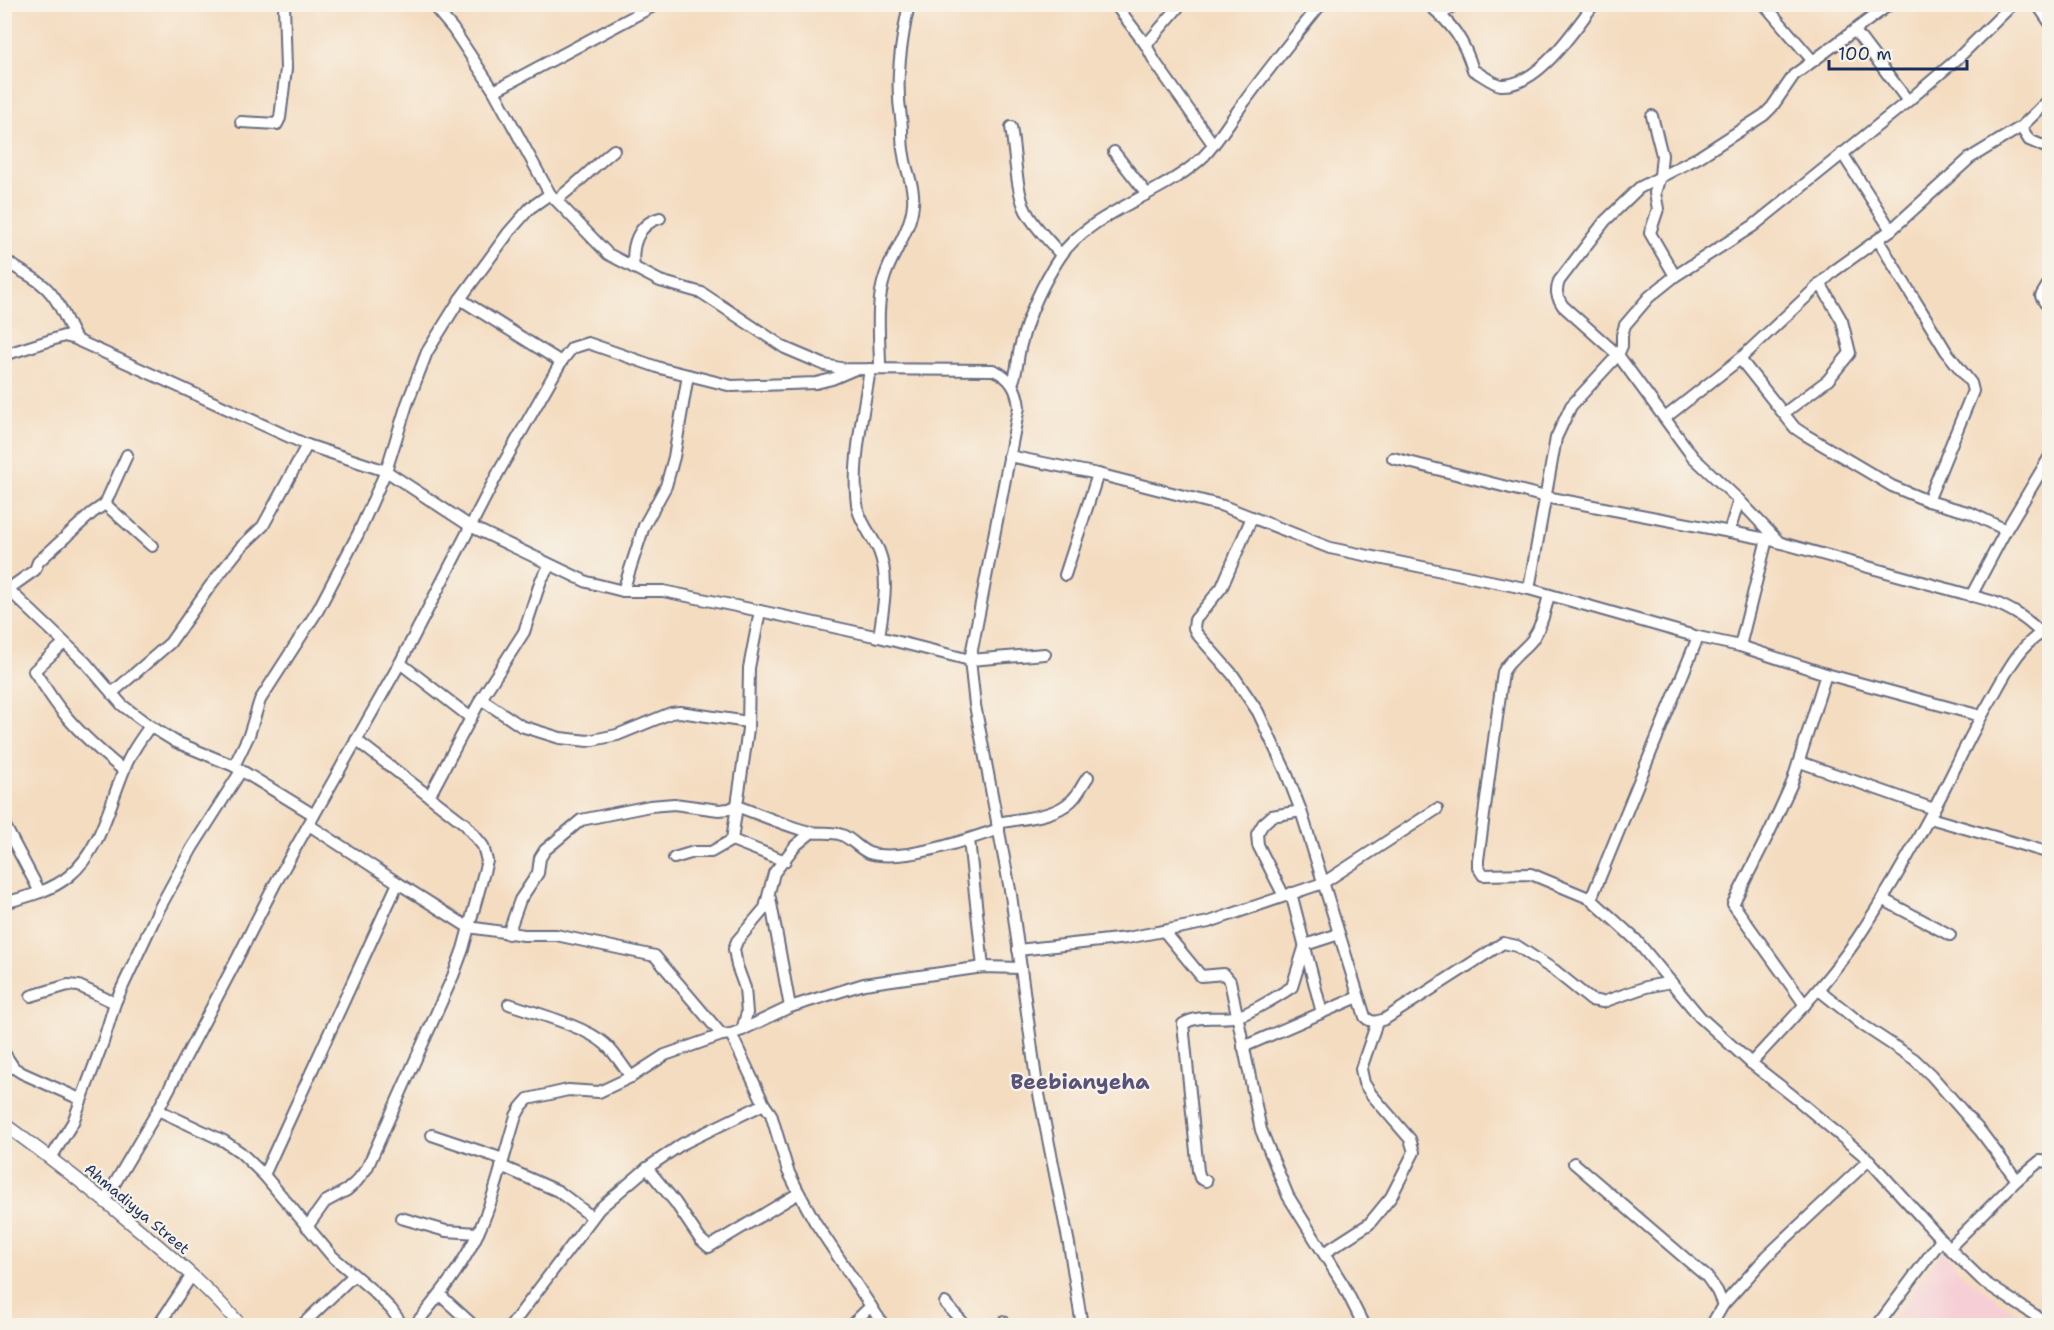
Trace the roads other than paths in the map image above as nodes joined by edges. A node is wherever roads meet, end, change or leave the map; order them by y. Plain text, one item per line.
1 (284, 4) edge
2 (432, 4) edge
3 (657, 4) edge
4 (909, 4) edge
5 (1115, 4) edge
6 (1181, 4) edge
7 (1321, 4) edge
8 (1428, 4) edge
9 (1455, 4) edge
10 (1594, 4) edge
11 (1764, 4) edge
12 (1890, 4) edge
13 (2013, 4) edge
14 (2037, 4) edge
15 (1441, 15) junction
16 (2049, 23) edge
17 (1855, 30) junction
18 (1146, 45) junction
19 (1813, 61) junction
20 (494, 91) junction
21 (2049, 99) edge
22 (1908, 101) junction
23 (1652, 116) dead end
24 (241, 122) dead end
25 (1011, 127) dead end
26 (2021, 127) junction
27 (1213, 144) junction
28 (2049, 149) edge
29 (614, 150) dead end
30 (1114, 152) dead end
31 (1842, 153) junction
32 (1660, 176) junction
33 (1147, 195) junction
34 (553, 197) junction
35 (660, 218) dead end
36 (1891, 230) junction
37 (1878, 240) junction
38 (1061, 255) junction
39 (4, 259) edge
40 (634, 268) junction
41 (1675, 276) junction
42 (2049, 281) edge
43 (1820, 283) junction
44 (460, 299) junction
45 (2049, 305) edge
46 (76, 339) junction
47 (1618, 355) junction
48 (4, 356) edge
49 (1740, 359) junction
50 (561, 362) junction
51 (870, 368) junction
52 (688, 375) junction
53 (1012, 384) junction
54 (1784, 413) junction
55 (1665, 418) junction
56 (307, 445) junction
57 (128, 455) dead end
58 (1009, 456) junction
59 (2049, 456) edge
60 (1393, 458) dead end
61 (386, 471) junction
62 (1098, 474) junction
63 (1546, 496) junction
64 (1739, 500) junction
65 (1928, 501) junction
66 (105, 504) junction
67 (1252, 517) junction
68 (471, 526) junction
69 (2006, 530) junction
70 (1728, 532) junction
71 (1767, 539) junction
72 (1779, 542) junction
73 (152, 546) dead end
74 (550, 565) junction
75 (1065, 575) dead end
76 (1529, 589) junction
77 (6, 591) edge
78 (623, 591) junction
79 (1549, 595) junction
80 (1971, 596) junction
81 (760, 611) junction
82 (2045, 631) edge
83 (879, 637) junction
84 (1698, 637) junction
85 (64, 643) junction
86 (1740, 646) junction
87 (1045, 654) dead end
88 (970, 660) junction
89 (400, 663) junction
90 (1826, 674) junction
91 (112, 693) junction
92 (482, 699) junction
93 (1981, 716) junction
94 (471, 718) junction
95 (748, 722) junction
96 (150, 726) junction
97 (357, 740) junction
98 (1800, 762) junction
99 (237, 768) junction
100 (123, 770) junction
101 (1088, 777) dead end
102 (430, 795) junction
103 (736, 806) junction
104 (1437, 809) dead end
105 (1301, 811) junction
106 (1932, 813) junction
107 (311, 820) junction
108 (4, 824) edge
109 (998, 826) junction
110 (812, 832) junction
111 (732, 840) junction
112 (969, 840) junction
113 (2049, 854) edge
114 (674, 858) dead end
115 (785, 861) junction
116 (398, 882) junction
117 (1323, 883) junction
118 (769, 891) junction
119 (40, 892) junction
120 (1287, 895) junction
121 (1591, 899) junction
122 (1882, 899) junction
123 (4, 903) edge
124 (468, 927) junction
125 (1164, 931) junction
126 (508, 934) junction
127 (1339, 934) junction
128 (1950, 935) dead end
129 (1305, 945) junction
130 (1018, 950) junction
131 (983, 967) junction
132 (1021, 968) junction
133 (1671, 982) junction
134 (1819, 990) junction
135 (31, 996) dead end
136 (1358, 997) junction
137 (115, 1003) junction
138 (509, 1004) dead end
139 (1805, 1005) junction
140 (789, 1007) junction
141 (1322, 1013) junction
142 (1238, 1016) junction
143 (1377, 1022) junction
144 (742, 1030) junction
145 (726, 1034) junction
146 (1243, 1047) junction
147 (4, 1053) edge
148 (1751, 1063) junction
149 (631, 1077) junction
150 (80, 1099) junction
151 (764, 1104) junction
152 (158, 1110) junction
153 (4, 1124) edge
154 (432, 1135) dead end
155 (51, 1158) junction
156 (1869, 1160) junction
157 (2049, 1162) edge
158 (502, 1163) junction
159 (1574, 1163) dead end
160 (647, 1168) junction
161 (264, 1176) junction
162 (2017, 1180) junction
163 (1206, 1181) dead end
164 (799, 1193) junction
165 (105, 1200) junction
166 (592, 1217) junction
167 (401, 1218) dead end
168 (307, 1227) junction
169 (478, 1233) junction
170 (1941, 1240) junction
171 (1950, 1248) junction
172 (1324, 1254) junction
173 (192, 1275) junction
174 (353, 1276) junction
175 (440, 1295) junction
176 (945, 1303) dead end
177 (1723, 1305) junction
178 (871, 1306) junction
179 (2049, 1325) edge
180 (158, 1326) edge
181 (241, 1326) edge
182 (301, 1326) edge
183 (403, 1326) edge
184 (414, 1326) edge
185 (474, 1326) edge
186 (511, 1326) edge
187 (850, 1326) edge
188 (884, 1326) edge
189 (966, 1326) edge
190 (1082, 1326) edge
191 (1364, 1326) edge
192 (1711, 1326) edge
193 (1877, 1326) edge

1 - 24 street
2 - 20 street
3 - 20 street
4 - 51 street
5 - 18 street
6 - 18 street
7 - 27 street
8 - 15 street
9 - 15 street
10 - 15 street
11 - 19 street
12 - 17 street
13 - 22 street
14 - 16 street
17 - 19 street
17 - 22 street
18 - 27 street
19 - 32 street
20 - 34 street
21 - 26 street
22 - 31 street
23 - 32 street
25 - 38 street
26 - 28 street
26 - 36 street
27 - 33 street
29 - 34 street
30 - 33 street
31 - 36 street
31 - 41 street
32 - 41 street
32 - 47 street
33 - 38 street
34 - 40 street
34 - 44 street
35 - 40 street
36 - 37 street
37 - 43 street
37 - 65 street
38 - 53 street
39 - 46 street
40 - 51 street
41 - 47 street
42 - 45 street
43 - 49 street
43 - 54 street
44 - 50 street
44 - 61 street
46 - 48 street
46 - 56 street
47 - 55 street
47 - 63 street
49 - 54 street
49 - 55 street
50 - 52 street
50 - 68 street
51 - 52 street
51 - 53 street
51 - 83 street
52 - 78 street
53 - 58 street
54 - 65 street
55 - 64 street
56 - 61 street
56 - 91 street
57 - 66 street
58 - 62 street
58 - 88 street
59 - 69 street
60 - 63 street
61 - 68 street
61 - 99 street
62 - 67 street
62 - 75 street
63 - 70 street
63 - 76 street
64 - 70 street
64 - 72 street
65 - 69 street
66 - 73 street
66 - 77 street
67 - 76 street
67 - 105 street
68 - 74 street
68 - 89 street
69 - 80 street
70 - 71 street
71 - 72 street
71 - 86 street
72 - 80 street
74 - 78 street
74 - 92 street
76 - 79 street
77 - 85 street
78 - 81 street
79 - 84 street
79 - 121 street
80 - 82 street
81 - 83 street
81 - 95 street
82 - 93 street
83 - 88 street
84 - 86 street
84 - 121 street
85 - 91 street
85 - 100 street
86 - 90 street
87 - 88 street
88 - 109 street
89 - 94 street
89 - 97 street
90 - 93 street
90 - 98 street
91 - 96 street
92 - 94 street
92 - 95 street
93 - 106 street
94 - 102 street
95 - 103 street
96 - 99 street
96 - 100 street
97 - 102 street
97 - 107 street
98 - 106 street
98 - 139 street
99 - 107 street
99 - 137 street
100 - 119 street
101 - 109 street
102 - 124 street
103 - 110 street
103 - 111 street
103 - 126 street
104 - 117 street
105 - 117 street
105 - 120 street
106 - 113 street
106 - 122 street
107 - 116 street
107 - 152 street
108 - 119 street
109 - 112 street
109 - 130 street
110 - 112 street
110 - 115 street
111 - 114 street
111 - 115 street
112 - 131 street
115 - 118 street
116 - 124 street
116 - 161 street
117 - 120 street
117 - 127 street
118 - 140 street
118 - 144 street
119 - 123 street
120 - 125 street
120 - 129 street
121 - 133 street
122 - 128 street
122 - 134 street
124 - 126 street
124 - 168 street
125 - 130 street
125 - 142 street
126 - 145 street
127 - 129 street
127 - 136 street
129 - 141 street
129 - 142 street
130 - 132 street
131 - 132 street
131 - 140 street
132 - 190 street
133 - 143 street
133 - 148 street
134 - 139 street
134 - 162 street
135 - 137 street
136 - 141 street
136 - 143 street
137 - 150 street
138 - 149 street
139 - 148 street
140 - 144 street
141 - 146 street
142 - 146 street
142 - 163 street
143 - 172 street
144 - 145 street
145 - 149 street
145 - 151 street
146 - 172 street
147 - 150 street
148 - 156 street
149 - 158 street
150 - 155 street
151 - 160 street
151 - 164 street
152 - 161 street
152 - 165 street
153 - 155 street, Ahmadiyya Street
154 - 158 street
155 - 165 street, Ahmadiyya Street
156 - 170 street
156 - 177 street
157 - 162 street
158 - 166 street
158 - 169 street
159 - 177 street
160 - 164 street
160 - 166 street
161 - 168 street
162 - 171 street
164 - 178 street
165 - 173 street, Ahmadiyya Street
166 - 186 street
167 - 169 street
168 - 174 street
169 - 175 street
170 - 171 street
170 - 193 street
171 - 179 street
172 - 191 street
173 - 180 street
173 - 181 street, Ahmadiyya Street
174 - 182 street
174 - 183 street
175 - 184 street
175 - 185 street
176 - 189 street
177 - 192 street
178 - 187 street
178 - 188 street

